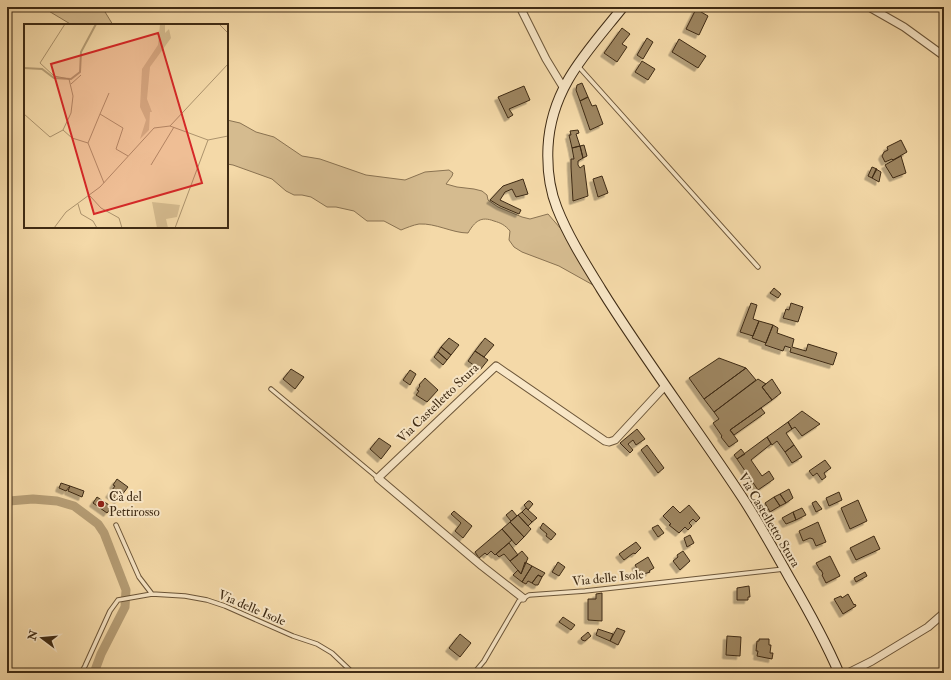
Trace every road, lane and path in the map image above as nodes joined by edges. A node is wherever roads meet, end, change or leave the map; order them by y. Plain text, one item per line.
1 (520, 7) edge
2 (623, 7) edge
3 (869, 7) edge
4 (944, 56) edge
5 (577, 65) junction
6 (563, 87) junction
7 (758, 267) dead end
8 (666, 386) junction
9 (271, 389) dead end
10 (378, 478) junction
11 (116, 525) dead end
12 (784, 569) junction
13 (152, 594) junction
14 (523, 598) junction
15 (944, 613) edge
16 (81, 673) edge
17 (353, 673) edge
18 (474, 673) edge
19 (839, 673) edge
20 (848, 673) edge

1 - 6 street
2 - 5 street, Via Castelletto Stura
3 - 4 street
5 - 6 street, Via Castelletto Stura
5 - 7 lane
6 - 8 street, Via Castelletto Stura
8 - 10 street, Via Castelletto Stura
8 - 12 street, Via Castelletto Stura
9 - 10 lane
10 - 14 street
11 - 13 lane
12 - 14 lane, Via delle Isole
12 - 19 street, Via Castelletto Stura
13 - 16 lane, Via delle Isole
13 - 17 lane, Via delle Isole
14 - 18 lane
15 - 20 street

